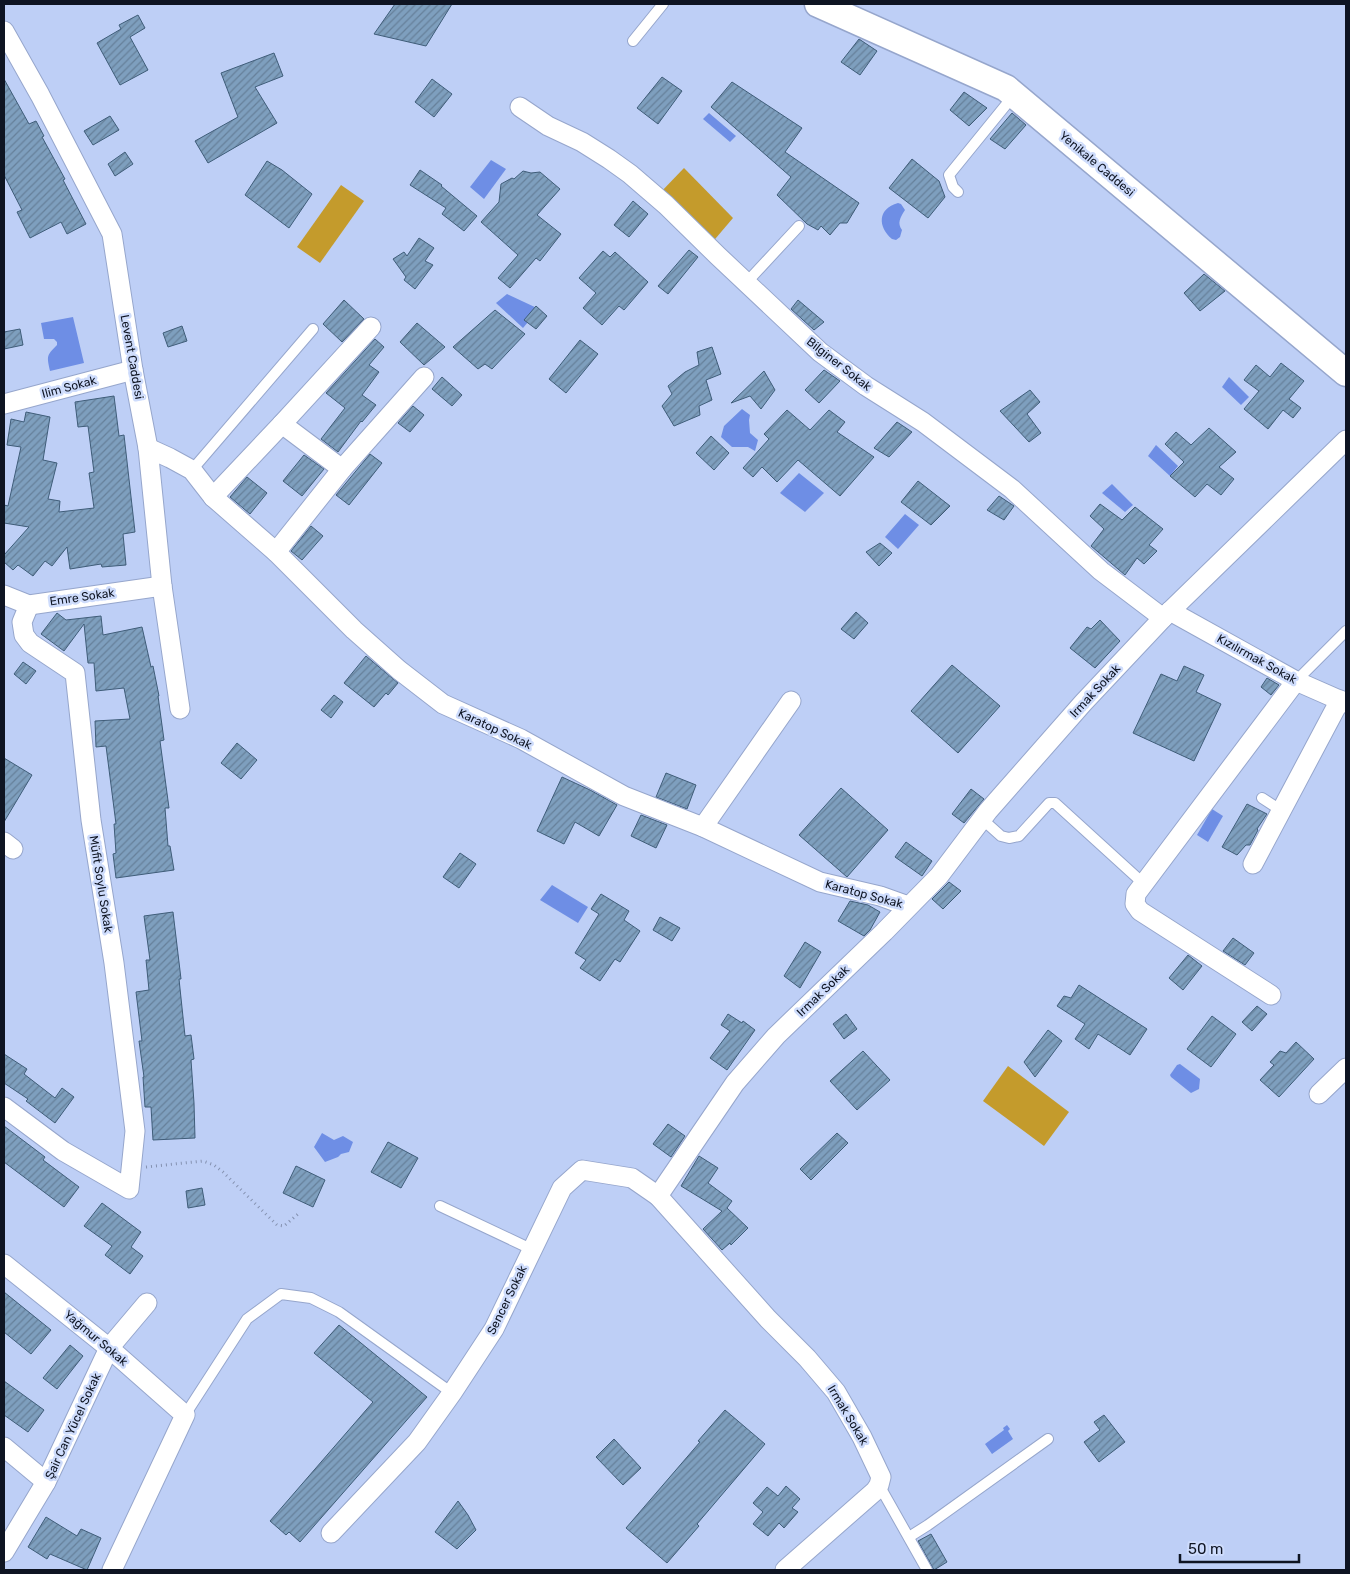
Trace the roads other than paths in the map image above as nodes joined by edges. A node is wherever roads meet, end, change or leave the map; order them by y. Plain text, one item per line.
1 (663, 4) edge
2 (818, 4) edge
3 (4, 31) edge
4 (633, 41) dead end
5 (1014, 95) junction
6 (520, 107) dead end
7 (958, 192) dead end
8 (798, 226) dead end
9 (747, 282) junction
10 (371, 327) dead end
11 (312, 328) dead end
12 (133, 370) junction
13 (1346, 372) edge
14 (424, 377) dead end
15 (4, 404) edge
16 (282, 424) junction
17 (1346, 440) edge
18 (148, 448) junction
19 (342, 469) junction
20 (192, 470) junction
21 (213, 497) junction
22 (276, 552) junction
23 (162, 586) junction
24 (4, 595) edge
25 (29, 605) junction
26 (1166, 614) junction
27 (1346, 631) edge
28 (1296, 681) junction
29 (791, 701) dead end
30 (1343, 702) edge
31 (180, 709) dead end
32 (1262, 798) dead end
33 (1282, 811) junction
34 (982, 819) junction
35 (703, 827) junction
36 (1254, 864) dead end
37 (1144, 884) junction
38 (908, 906) junction
39 (1271, 995) dead end
40 (1346, 1068) edge
41 (1319, 1094) dead end
42 (4, 1107) edge
43 (658, 1196) junction
44 (440, 1206) dead end
45 (532, 1249) junction
46 (4, 1264) edge
47 (147, 1304) dead end
48 (109, 1348) junction
49 (452, 1393) junction
50 (185, 1415) junction
51 (1048, 1439) dead end
52 (4, 1446) edge
53 (46, 1482) junction
54 (879, 1485) junction
55 (331, 1533) dead end
56 (909, 1537) junction
57 (4, 1552) edge
58 (112, 1570) edge
59 (785, 1570) edge
60 (927, 1570) edge

1 - 4 lane
2 - 5 street, Yenikale Caddesi
3 - 12 street, Levent Caddesi
5 - 7 lane
5 - 13 street, Yenikale Caddesi
6 - 9 street, Bilginer Sokak
8 - 9 lane
9 - 26 street, Bilginer Sokak
10 - 16 street
11 - 20 lane
12 - 15 street, Ilim Sokak
12 - 18 street, Levent Caddesi
14 - 19 street
16 - 19 street
16 - 21 street
17 - 26 street, Irmak Sokak
18 - 20 street, Karatop Sokak
18 - 23 street, Levent Caddesi
19 - 22 street
20 - 21 street, Karatop Sokak
21 - 22 street, Karatop Sokak
22 - 35 street, Karatop Sokak
23 - 25 street, Emre Sokak
23 - 31 street, Levent Caddesi
24 - 25 street, Emre Sokak
25 - 42 street, Müfit Soylu Sokak
26 - 28 street, Kızılırmak Sokak
26 - 34 street, Irmak Sokak
27 - 28 lane
28 - 30 street, Kızılırmak Sokak
28 - 37 street
29 - 35 street
30 - 33 street
32 - 33 lane
33 - 36 street
34 - 37 lane
34 - 38 street, Irmak Sokak
35 - 38 street, Karatop Sokak
37 - 39 street
38 - 43 street, Irmak Sokak
40 - 41 street
43 - 45 street, Sencer Sokak
43 - 54 street, Irmak Sokak
44 - 45 lane
45 - 49 street, Sencer Sokak
46 - 48 street, Yağmur Sokak
47 - 48 street, Şair Can Yücel Sokak
48 - 50 street, Yağmur Sokak
48 - 53 street, Şair Can Yücel Sokak
49 - 50 lane
49 - 55 street, Sencer Sokak
50 - 58 street
51 - 56 lane
52 - 53 street
53 - 57 street, Şair Can Yücel Sokak
54 - 56 lane
54 - 59 street
56 - 60 lane

